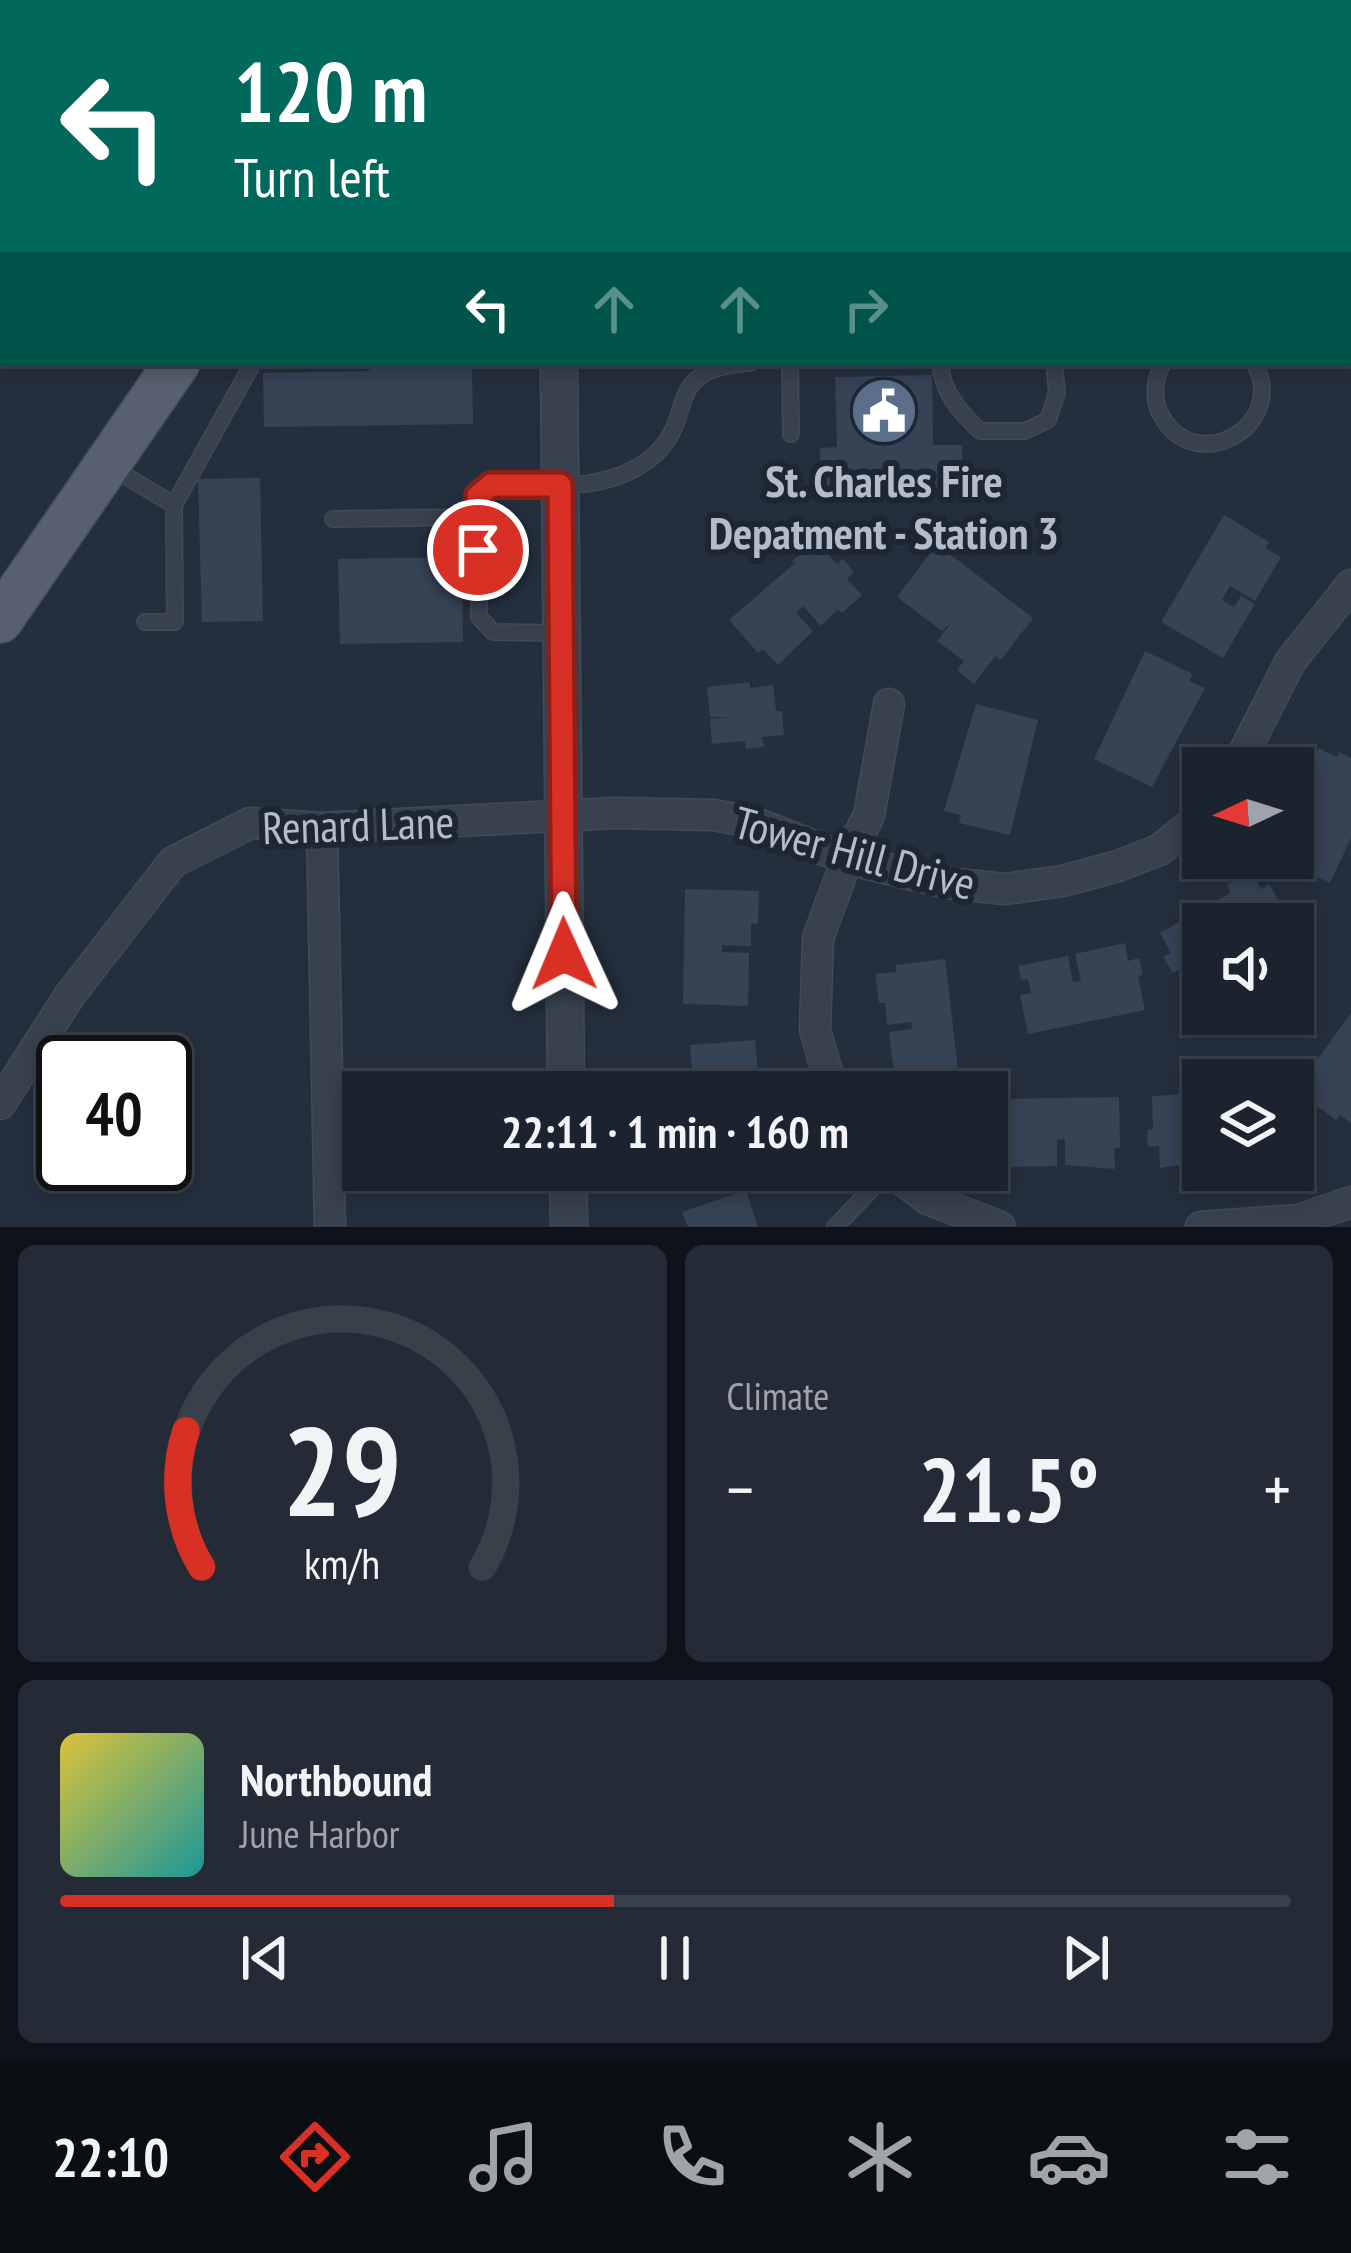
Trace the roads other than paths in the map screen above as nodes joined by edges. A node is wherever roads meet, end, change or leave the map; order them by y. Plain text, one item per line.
1 (175, 366) edge
2 (251, 366) edge
3 (560, 366) edge
4 (719, 366) edge
5 (790, 366) edge
6 (940, 366) edge
7 (1054, 366) edge
8 (1162, 366) edge
9 (1255, 366) edge
10 (791, 434) dead end
11 (107, 465) junction
12 (560, 485) junction
13 (174, 505) junction
14 (478, 517) junction
15 (333, 519) dead end
16 (1351, 585) edge
17 (0, 620) edge
18 (145, 622) dead end
19 (562, 633) junction
20 (889, 704) dead end
21 (1247, 747) edge
22 (561, 816) junction
23 (322, 828) junction
24 (1182, 832) edge
25 (848, 859) junction
26 (566, 1071) edge
27 (827, 1071) edge
28 (0, 1104) edge
29 (568, 1191) edge
30 (869, 1191) edge
31 (914, 1191) edge
32 (1351, 1202) edge
33 (330, 1227) edge
34 (569, 1227) edge
35 (835, 1227) edge
36 (1000, 1227) edge
37 (1202, 1227) edge

1 - 11 main road
2 - 13 lane
3 - 12 street
4 - 12 lane
5 - 10 lane
6 - 7 lane
8 - 9 lane
11 - 13 lane
11 - 17 main road
12 - 14 lane
12 - 19 street
13 - 18 lane
14 - 15 lane
14 - 19 lane
16 - 21 street
19 - 22 street
20 - 25 street
22 - 23 street, Renard Lane
22 - 25 street, Tower Hill Drive
22 - 26 street
23 - 28 street, Renard Lane
23 - 33 street
24 - 25 street, Tower Hill Drive
25 - 27 street
29 - 34 street
30 - 35 lane
31 - 36 street
32 - 37 street

